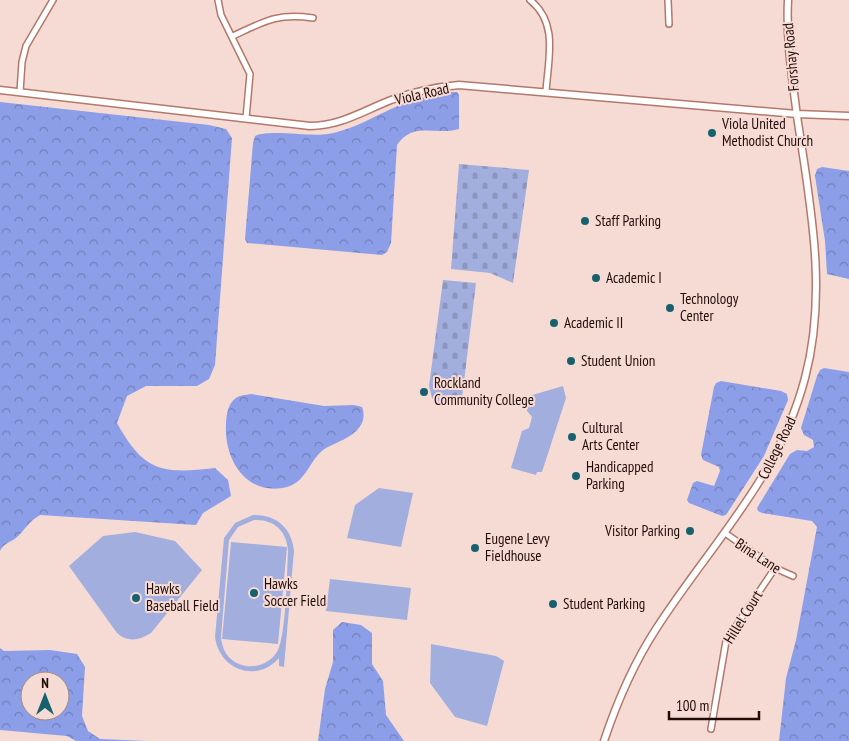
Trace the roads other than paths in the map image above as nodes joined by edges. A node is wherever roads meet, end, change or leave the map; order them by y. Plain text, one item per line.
1 (53, 0) edge
2 (218, 0) edge
3 (530, 0) edge
4 (668, 0) edge
5 (788, 0) edge
6 (313, 18) dead end
7 (669, 24) dead end
8 (233, 36) junction
9 (0, 90) edge
10 (20, 92) junction
11 (546, 92) junction
12 (797, 114) junction
13 (849, 116) edge
14 (246, 118) junction
15 (725, 533) junction
16 (775, 568) junction
17 (793, 576) dead end
18 (711, 729) dead end
19 (604, 741) edge

1 - 10 street
2 - 8 street
3 - 11 street
4 - 7 street
5 - 12 street, Forshay Road
6 - 8 street
8 - 14 street
9 - 10 street, Viola Road
10 - 14 street, Viola Road
11 - 12 street, Viola Road
11 - 14 street, Viola Road
12 - 13 street, Viola Road
12 - 15 street, College Road
15 - 16 street, Bina Lane
15 - 19 street, College Road
16 - 17 street, Bina Lane
16 - 18 street, Hillel Court

